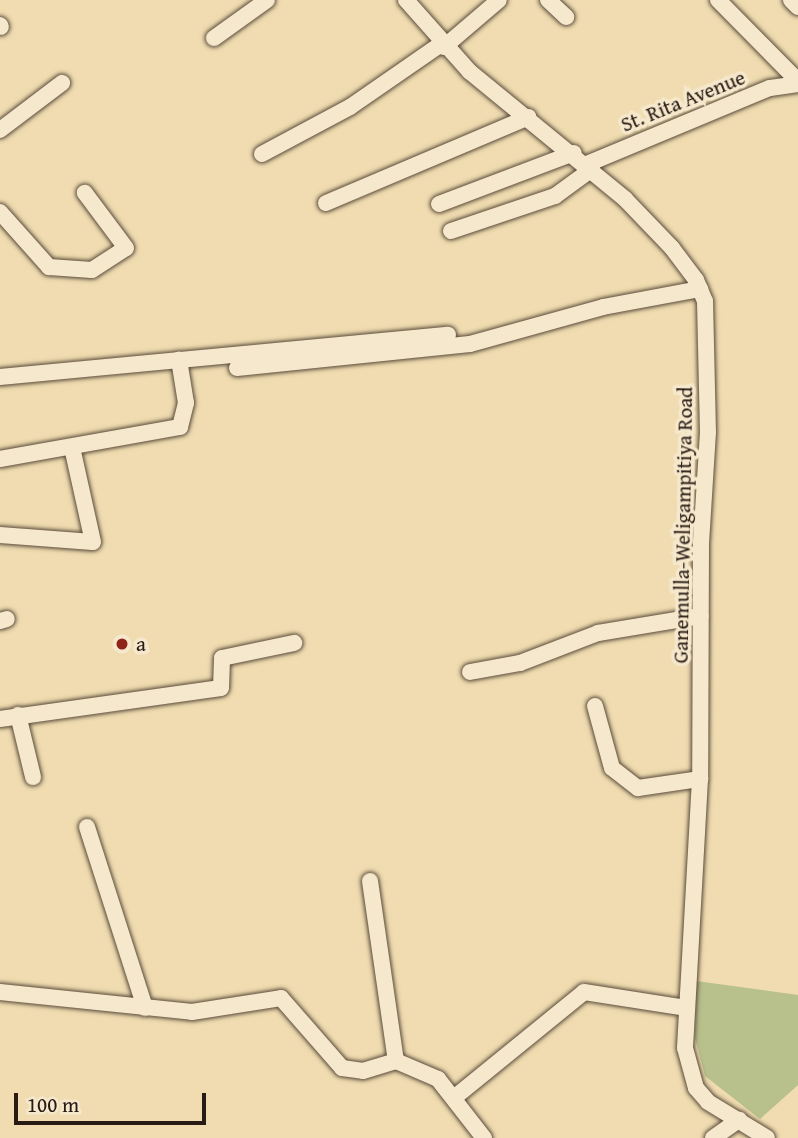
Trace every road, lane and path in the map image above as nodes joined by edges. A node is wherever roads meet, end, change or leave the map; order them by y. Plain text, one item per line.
1 (267, 0) edge
2 (406, 0) edge
3 (499, 0) edge
4 (548, 0) edge
5 (718, 0) edge
6 (791, 0) edge
7 (798, 8) edge
8 (566, 17) dead end
9 (214, 38) dead end
10 (443, 46) junction
11 (798, 82) edge
12 (62, 83) dead end
13 (529, 117) junction
14 (0, 130) edge
15 (574, 153) junction
16 (262, 154) dead end
17 (590, 167) junction
18 (85, 193) dead end
19 (326, 203) dead end
20 (439, 204) dead end
21 (0, 212) edge
22 (451, 232) dead end
23 (699, 289) junction
24 (448, 335) dead end
25 (178, 360) junction
26 (237, 368) dead end
27 (0, 377) edge
28 (72, 447) junction
29 (0, 458) edge
30 (0, 536) edge
31 (701, 616) junction
32 (294, 643) dead end
33 (470, 672) dead end
34 (595, 706) dead end
35 (18, 715) junction
36 (0, 719) edge
37 (33, 777) dead end
38 (700, 779) junction
39 (87, 827) dead end
40 (370, 881) dead end
41 (0, 992) edge
42 (145, 1008) junction
43 (686, 1008) junction
44 (397, 1061) junction
45 (455, 1097) junction
46 (739, 1120) junction
47 (484, 1138) edge
48 (713, 1138) edge
49 (767, 1138) edge

1 - 9 street
2 - 10 street, Ganemulla-Weligampitiya Road
3 - 10 street
4 - 8 street
5 - 11 street
6 - 7 street
10 - 13 street, Ganemulla-Weligampitiya Road
10 - 16 street
11 - 17 street, St. Rita Avenue
12 - 14 street
13 - 15 street, Ganemulla-Weligampitiya Road
13 - 19 street
15 - 17 street, Ganemulla-Weligampitiya Road
15 - 20 street
17 - 22 street, St. Rita Avenue
17 - 23 street, Ganemulla-Weligampitiya Road
18 - 21 street
23 - 26 street
23 - 31 street, Ganemulla-Weligampitiya Road
24 - 25 street
25 - 27 street
25 - 28 street
28 - 29 street
28 - 30 street
31 - 33 street
31 - 38 street, Ganemulla-Weligampitiya Road
32 - 35 street
34 - 38 street
35 - 36 street
35 - 37 street
38 - 43 street, Ganemulla-Weligampitiya Road
39 - 42 street
40 - 44 street
41 - 42 street
42 - 44 street
43 - 45 street
43 - 46 street, Ganemulla-Weligampitiya Road
44 - 45 street
45 - 47 street
46 - 48 street
46 - 49 street, Ganemulla-Weligampitiya Road

